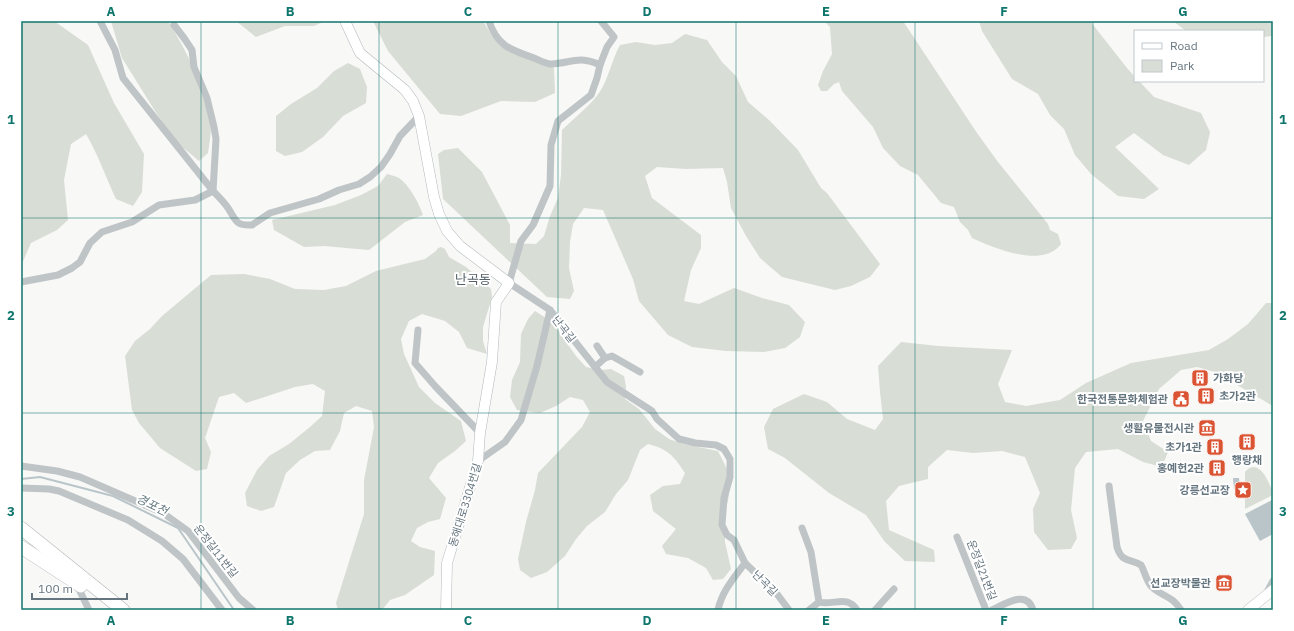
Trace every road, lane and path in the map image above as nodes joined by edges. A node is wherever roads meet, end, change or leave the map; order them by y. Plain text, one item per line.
1 (100, 21) edge
2 (345, 21) edge
3 (489, 21) edge
4 (601, 21) edge
5 (174, 25) dead end
6 (600, 65) junction
7 (419, 116) junction
8 (213, 191) junction
9 (21, 282) edge
10 (509, 283) junction
11 (550, 310) junction
12 (418, 330) dead end
13 (597, 346) dead end
14 (605, 358) junction
15 (594, 367) junction
16 (640, 372) dead end
17 (480, 432) junction
18 (478, 461) junction
19 (21, 466) edge
20 (1109, 486) dead end
21 (21, 488) edge
22 (21, 528) edge
23 (802, 528) dead end
24 (957, 537) dead end
25 (21, 547) edge
26 (745, 563) junction
27 (1273, 580) edge
28 (77, 583) junction
29 (894, 589) dead end
30 (1269, 593) edge
31 (819, 602) junction
32 (88, 610) edge
33 (111, 610) edge
34 (123, 610) edge
35 (222, 610) edge
36 (253, 610) edge
37 (446, 610) edge
38 (718, 610) edge
39 (790, 610) edge
40 (809, 610) edge
41 (857, 610) edge
42 (875, 610) edge
43 (986, 610) edge
44 (992, 610) edge
45 (1033, 610) edge
46 (1181, 610) edge
47 (1248, 610) edge

1 - 8 street
2 - 7 street, 난곡길
3 - 6 street
4 - 6 street
5 - 8 street
6 - 10 street
7 - 8 street
7 - 10 street, 난곡길
8 - 9 street
10 - 11 street, 난곡길
10 - 17 street, 동해대로3304번길
11 - 15 street, 난곡길
11 - 18 street
12 - 17 street
13 - 14 street
14 - 15 street
14 - 16 street
15 - 26 street, 난곡길
17 - 18 street, 동해대로3304번길
18 - 37 street, 동해대로3304번길
19 - 36 street, 운정길11번길
20 - 46 street
21 - 35 street
22 - 34 highway
23 - 31 street
24 - 43 street, 운정길21번길
25 - 28 highway
26 - 38 street
26 - 39 street, 난곡길
27 - 30 street
28 - 32 street
28 - 33 highway
29 - 42 street
30 - 47 street
31 - 40 street
31 - 41 street
44 - 45 street

